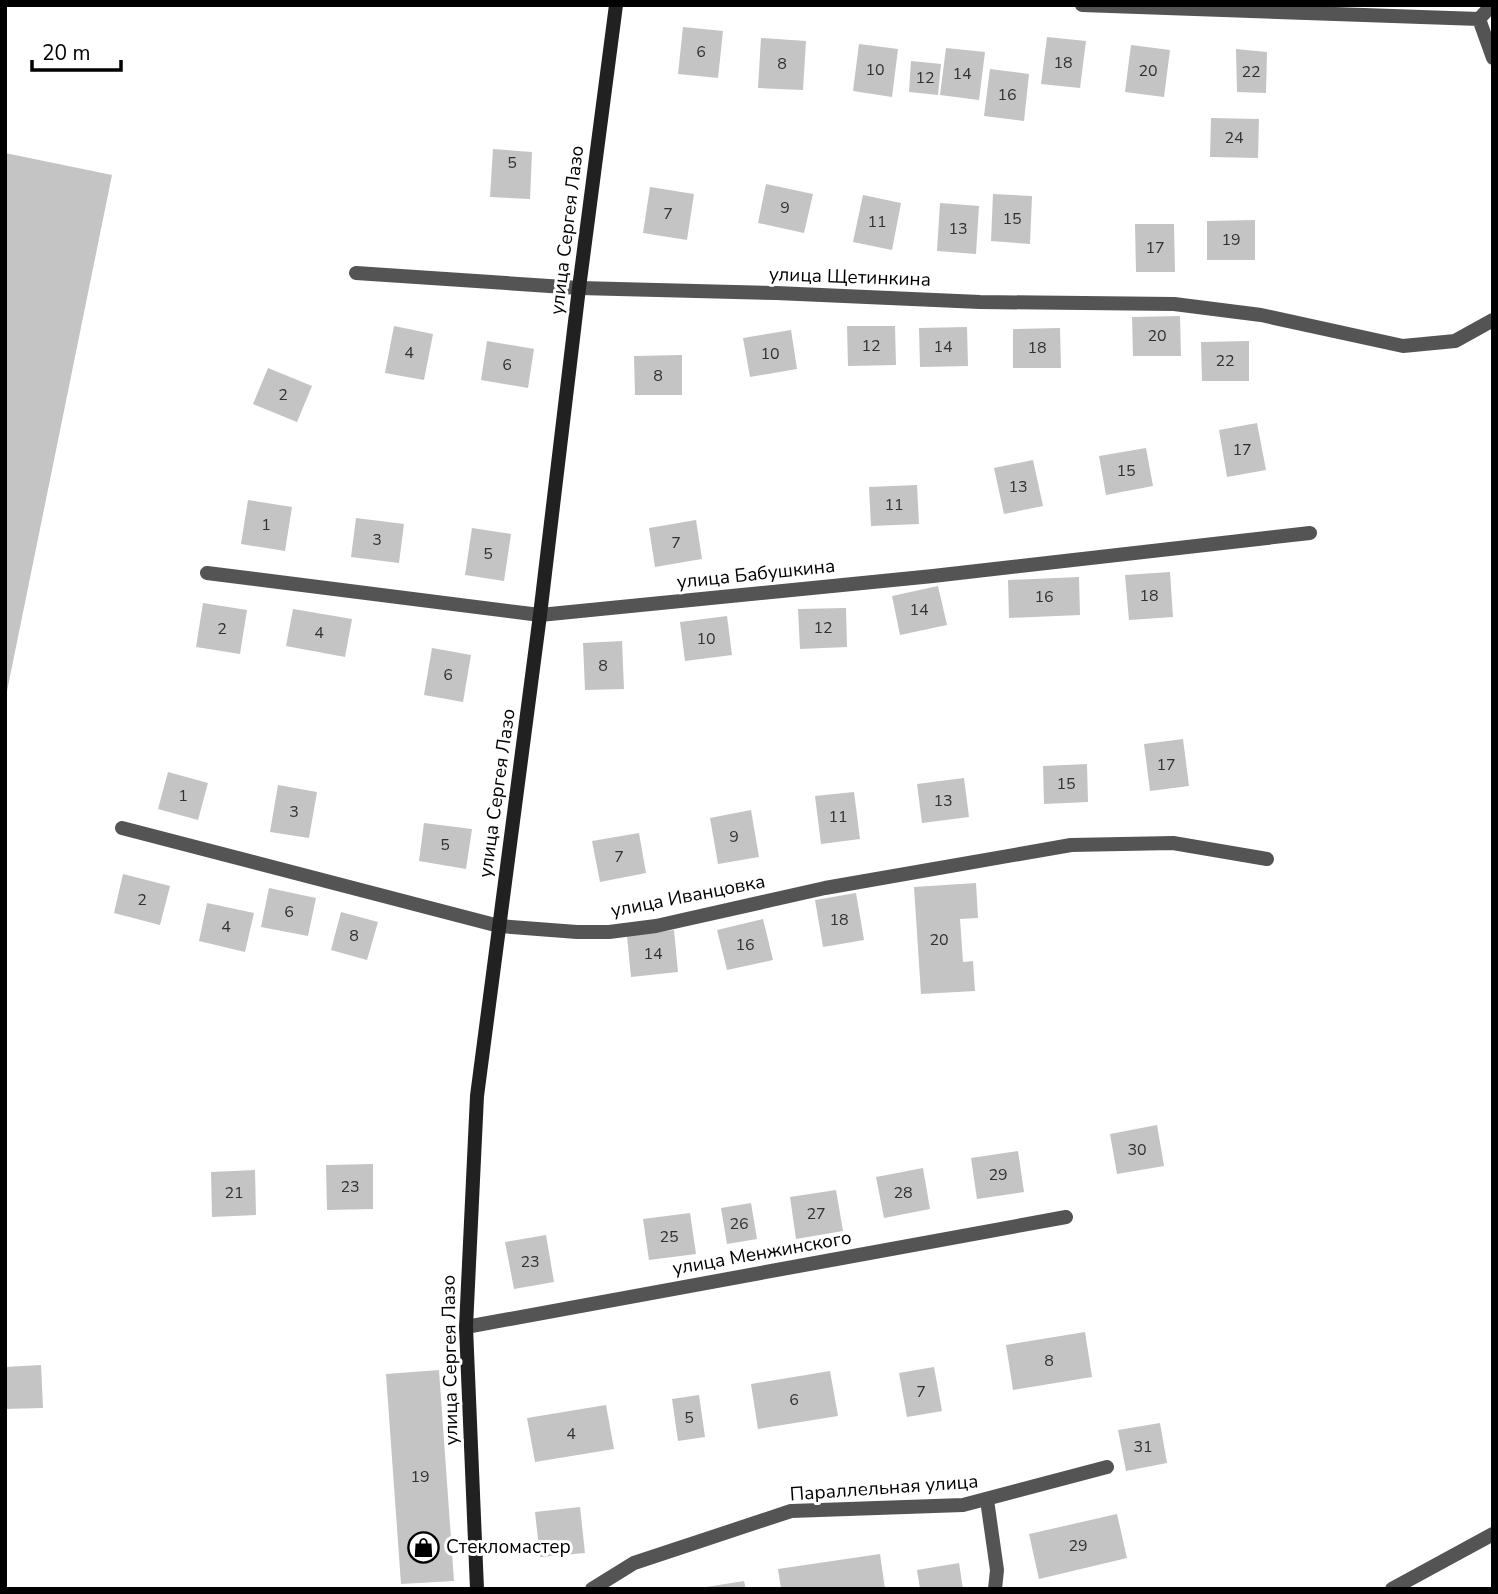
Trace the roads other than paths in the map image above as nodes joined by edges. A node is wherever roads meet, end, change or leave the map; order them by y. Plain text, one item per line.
1 (616, 5) edge
2 (1082, 5) edge
3 (1492, 5) edge
4 (1479, 19) junction
5 (1493, 58) edge
6 (356, 273) dead end
7 (579, 288) junction
8 (1493, 320) edge
9 (1310, 533) dead end
10 (207, 573) dead end
11 (540, 615) junction
12 (122, 828) dead end
13 (1268, 859) dead end
14 (499, 926) junction
15 (1066, 1217) dead end
16 (466, 1327) junction
17 (1107, 1467) dead end
18 (987, 1500) junction
19 (1493, 1534) edge
20 (477, 1589) edge
21 (592, 1589) edge
22 (995, 1589) edge
23 (1392, 1589) edge

1 - 7 main road, улица Сергея Лазо
2 - 4 street
3 - 4 street
4 - 5 street
6 - 7 street, улица Щетинкина
7 - 8 street, улица Щетинкина
7 - 11 main road, улица Сергея Лазо
9 - 11 street, улица Бабушкина
10 - 11 street, улица Бабушкина
11 - 14 main road, улица Сергея Лазо
12 - 14 street, улица Иванцовка
13 - 14 street, улица Иванцовка
14 - 16 main road, улица Сергея Лазо
15 - 16 street, улица Менжинского
16 - 20 main road, улица Сергея Лазо
17 - 18 street, Параллельная улица
18 - 21 street, Параллельная улица
18 - 22 street
19 - 23 street

